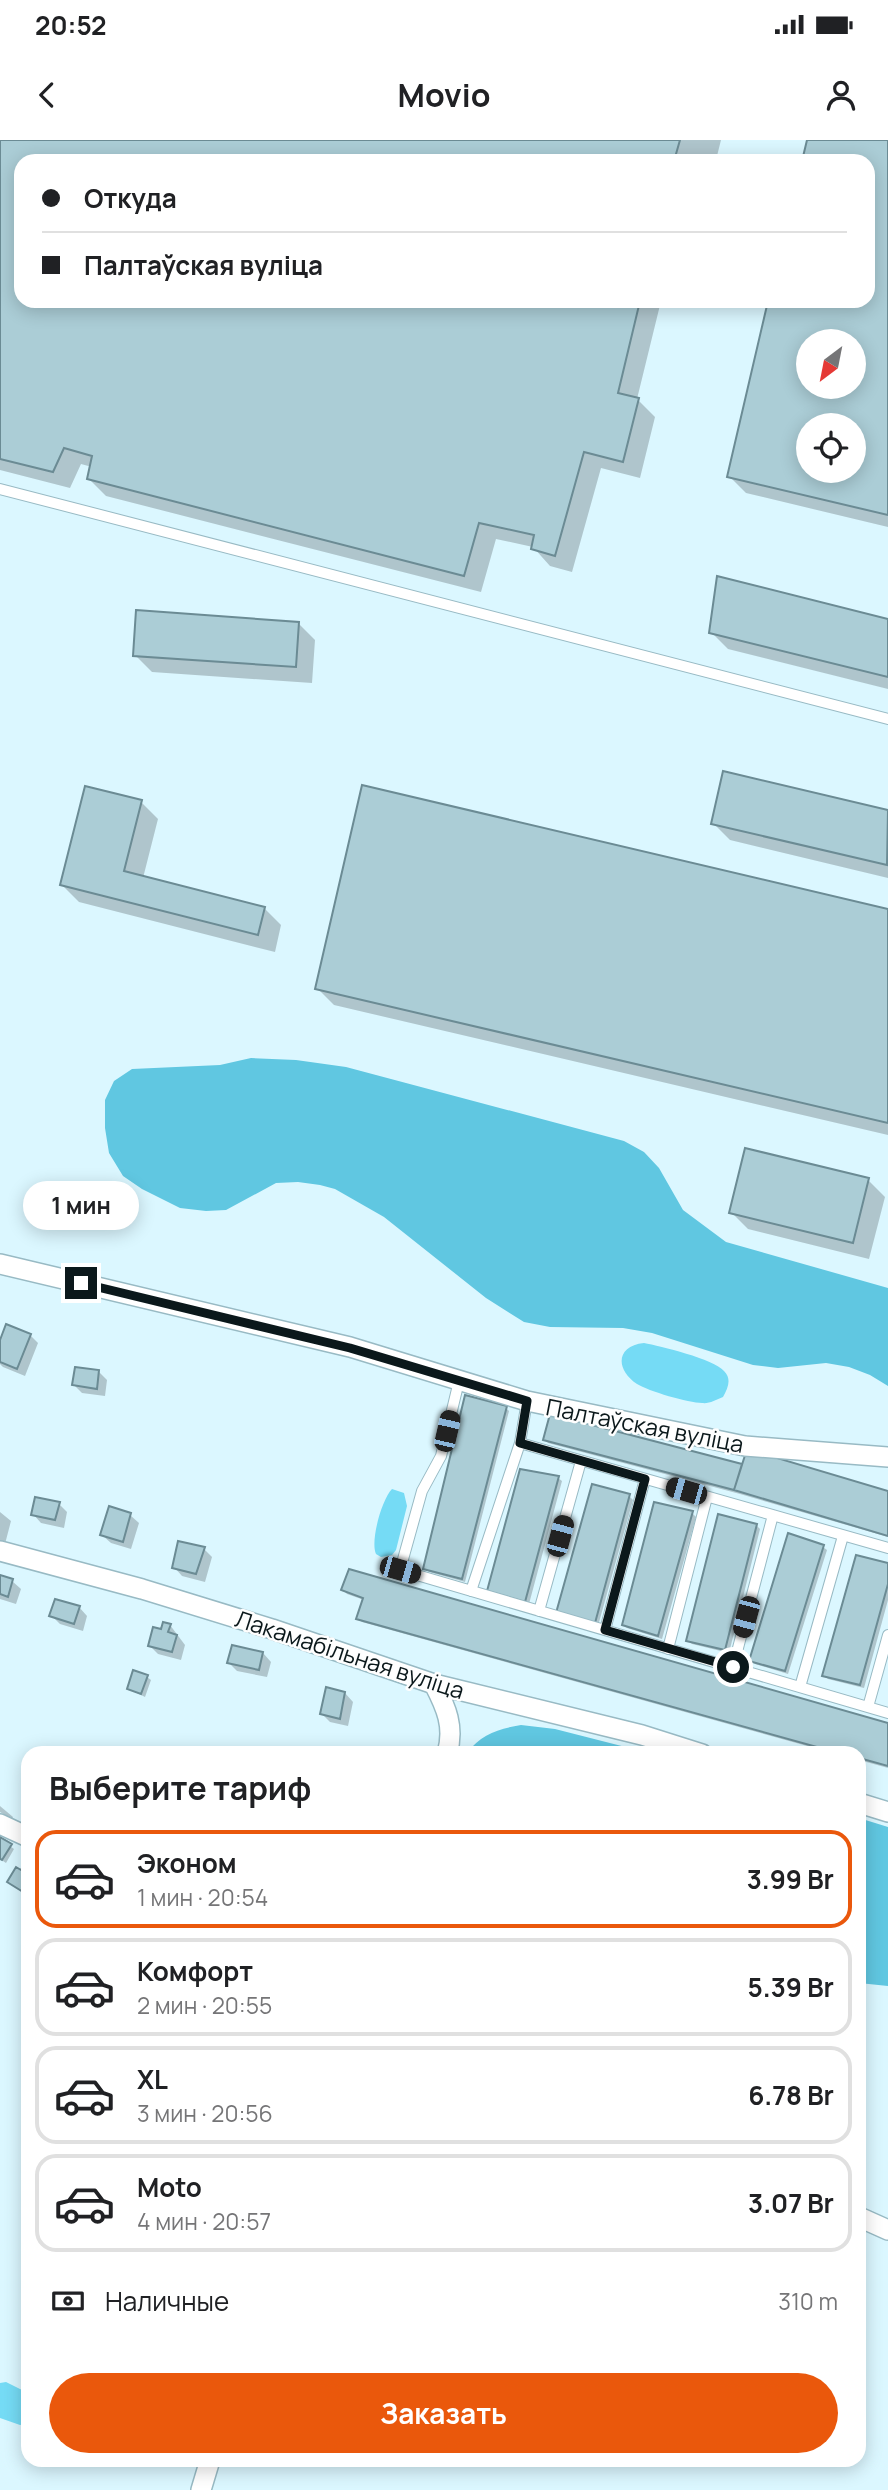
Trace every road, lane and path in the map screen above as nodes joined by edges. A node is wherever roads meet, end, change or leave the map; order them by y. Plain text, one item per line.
1 (0, 489) edge
2 (888, 719) edge
3 (0, 1264) edge
4 (459, 1381) junction
5 (527, 1401) junction
6 (520, 1443) junction
7 (888, 1457) edge
8 (580, 1461) junction
9 (645, 1479) junction
10 (707, 1497) junction
11 (773, 1516) junction
12 (844, 1536) junction
13 (888, 1548) edge
14 (0, 1551) edge
15 (471, 1591) junction
16 (539, 1611) junction
17 (605, 1630) junction
18 (888, 1635) edge
19 (668, 1649) junction
20 (733, 1667) junction
21 (434, 1684) junction
22 (800, 1687) junction
23 (867, 1707) junction
24 (888, 1713) edge
25 (449, 1746) edge
26 (677, 1746) edge
27 (866, 1805) edge
28 (888, 1812) edge
29 (0, 1824) edge
30 (21, 1834) edge
31 (866, 2220) edge
32 (888, 2230) edge
33 (209, 2467) edge
34 (201, 2490) edge

1 - 2 lane
3 - 4 street, Палтаўская вуліца
4 - 5 street, Палтаўская вуліца
4 - 15 lane
5 - 6 lane
5 - 7 street, Палтаўская вуліца
6 - 8 lane
6 - 15 lane
8 - 9 lane
8 - 16 lane
9 - 10 lane
9 - 17 lane
10 - 11 lane
10 - 19 lane
11 - 12 lane
11 - 20 lane
12 - 13 lane
12 - 22 lane
14 - 21 street, Лакамабільная вуліца
15 - 16 lane
16 - 17 lane
17 - 19 lane
18 - 23 lane
19 - 20 lane
20 - 22 lane
21 - 25 street
21 - 26 street, Лакамабільная вуліца
22 - 23 lane
23 - 24 lane
27 - 28 street
29 - 30 street
31 - 32 street
33 - 34 street

